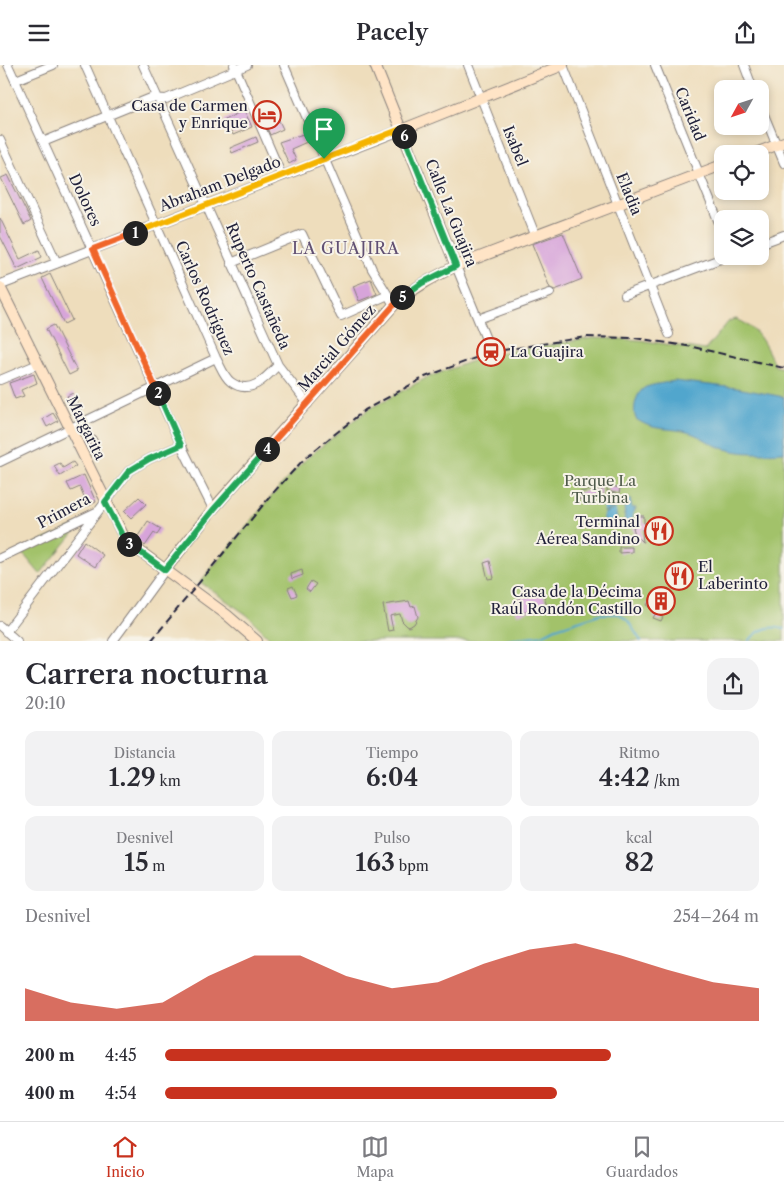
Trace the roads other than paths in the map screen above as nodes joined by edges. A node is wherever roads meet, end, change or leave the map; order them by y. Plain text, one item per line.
1 (8, 65) edge
2 (53, 65) edge
3 (85, 65) edge
4 (143, 65) edge
5 (247, 65) edge
6 (284, 65) edge
7 (375, 65) edge
8 (468, 65) edge
9 (563, 65) edge
10 (654, 65) edge
11 (744, 65) edge
12 (235, 67) edge
13 (16, 80) junction
14 (750, 80) edge
15 (481, 97) junction
16 (159, 99) junction
17 (108, 116) junction
18 (769, 122) edge
19 (401, 129) junction
20 (0, 140) edge
21 (43, 142) junction
22 (780, 143) edge
23 (4, 158) edge
24 (324, 159) junction
25 (784, 163) edge
26 (714, 168) edge
27 (699, 174) junction
28 (282, 176) junction
29 (207, 205) junction
30 (618, 206) junction
31 (714, 211) edge
32 (156, 225) junction
33 (784, 235) edge
34 (536, 237) junction
35 (769, 241) edge
36 (93, 249) junction
37 (714, 261) edge
38 (57, 263) junction
39 (232, 263) junction
40 (456, 266) junction
41 (651, 285) junction
42 (0, 286) edge
43 (550, 293) dead end
44 (388, 295) junction
45 (625, 295) dead end
46 (394, 305) junction
47 (478, 319) junction
48 (669, 334) dead end
49 (488, 344) dead end
50 (216, 358) junction
51 (38, 364) junction
52 (278, 365) junction
53 (0, 380) edge
54 (156, 387) junction
55 (308, 404) junction
56 (70, 428) junction
57 (181, 445) junction
58 (0, 461) edge
59 (105, 502) junction
60 (214, 509) junction
61 (98, 512) junction
62 (0, 557) edge
63 (165, 570) junction
64 (3, 629) edge
65 (17, 641) edge
66 (113, 641) edge
67 (257, 641) edge

1 - 13 street, Dolores
2 - 13 street
3 - 17 street, Carlos Rodríguez
4 - 16 street, Ruperto Castañeda
5 - 12 street
6 - 24 street
7 - 19 main road, Calle La Guajira
8 - 15 street, Isabel
9 - 15 main road, Abraham Delgado
9 - 30 street, Eladia
10 - 27 street, Caridad
11 - 14 street
12 - 16 street
12 - 28 street
13 - 21 street, Dolores
15 - 19 main road, Abraham Delgado
15 - 34 street, Isabel
16 - 17 street
16 - 29 street, Ruperto Castañeda
17 - 21 street
17 - 32 street, Carlos Rodríguez
18 - 22 street
19 - 24 street, Abraham Delgado
19 - 40 main road, Calle La Guajira
20 - 23 street
21 - 36 street, Dolores
22 - 25 street
23 - 38 street
24 - 28 street, Abraham Delgado
24 - 44 street
26 - 27 main road, Marcial Gómez
27 - 30 main road, Marcial Gómez
27 - 31 street, Caridad
28 - 29 street, Abraham Delgado
29 - 32 street, Abraham Delgado
29 - 39 street, Ruperto Castañeda
30 - 34 main road, Marcial Gómez
30 - 41 street, Eladia
32 - 36 street, Abraham Delgado
32 - 50 street, Carlos Rodríguez
33 - 35 street
34 - 40 main road, Marcial Gómez
36 - 38 street, Abraham Delgado
36 - 54 street, Dolores
37 - 41 street
38 - 42 street, Abraham Delgado
39 - 44 street
39 - 52 street, Ruperto Castañeda
40 - 46 main road, Marcial Gómez
40 - 47 street, Calle La Guajira
41 - 45 street
41 - 48 street, Eladia
42 - 51 main road, Margarita
43 - 47 street
44 - 46 street
46 - 55 main road, Marcial Gómez
47 - 49 street, Calle La Guajira
50 - 52 street, Carlos Rodríguez
50 - 54 street
51 - 53 street
51 - 56 main road, Margarita
52 - 55 street, Ruperto Castañeda
54 - 56 street
54 - 57 street, Dolores
55 - 60 main road, Marcial Gómez
56 - 58 street
56 - 59 main road, Margarita
57 - 59 street, Primera
57 - 60 street, Dolores
59 - 61 street, Primera
59 - 63 main road, Margarita
60 - 63 main road, Marcial Gómez
61 - 62 street, Primera
61 - 64 street
63 - 66 street, Marcial Gómez
63 - 67 main road, Margarita
64 - 65 street

